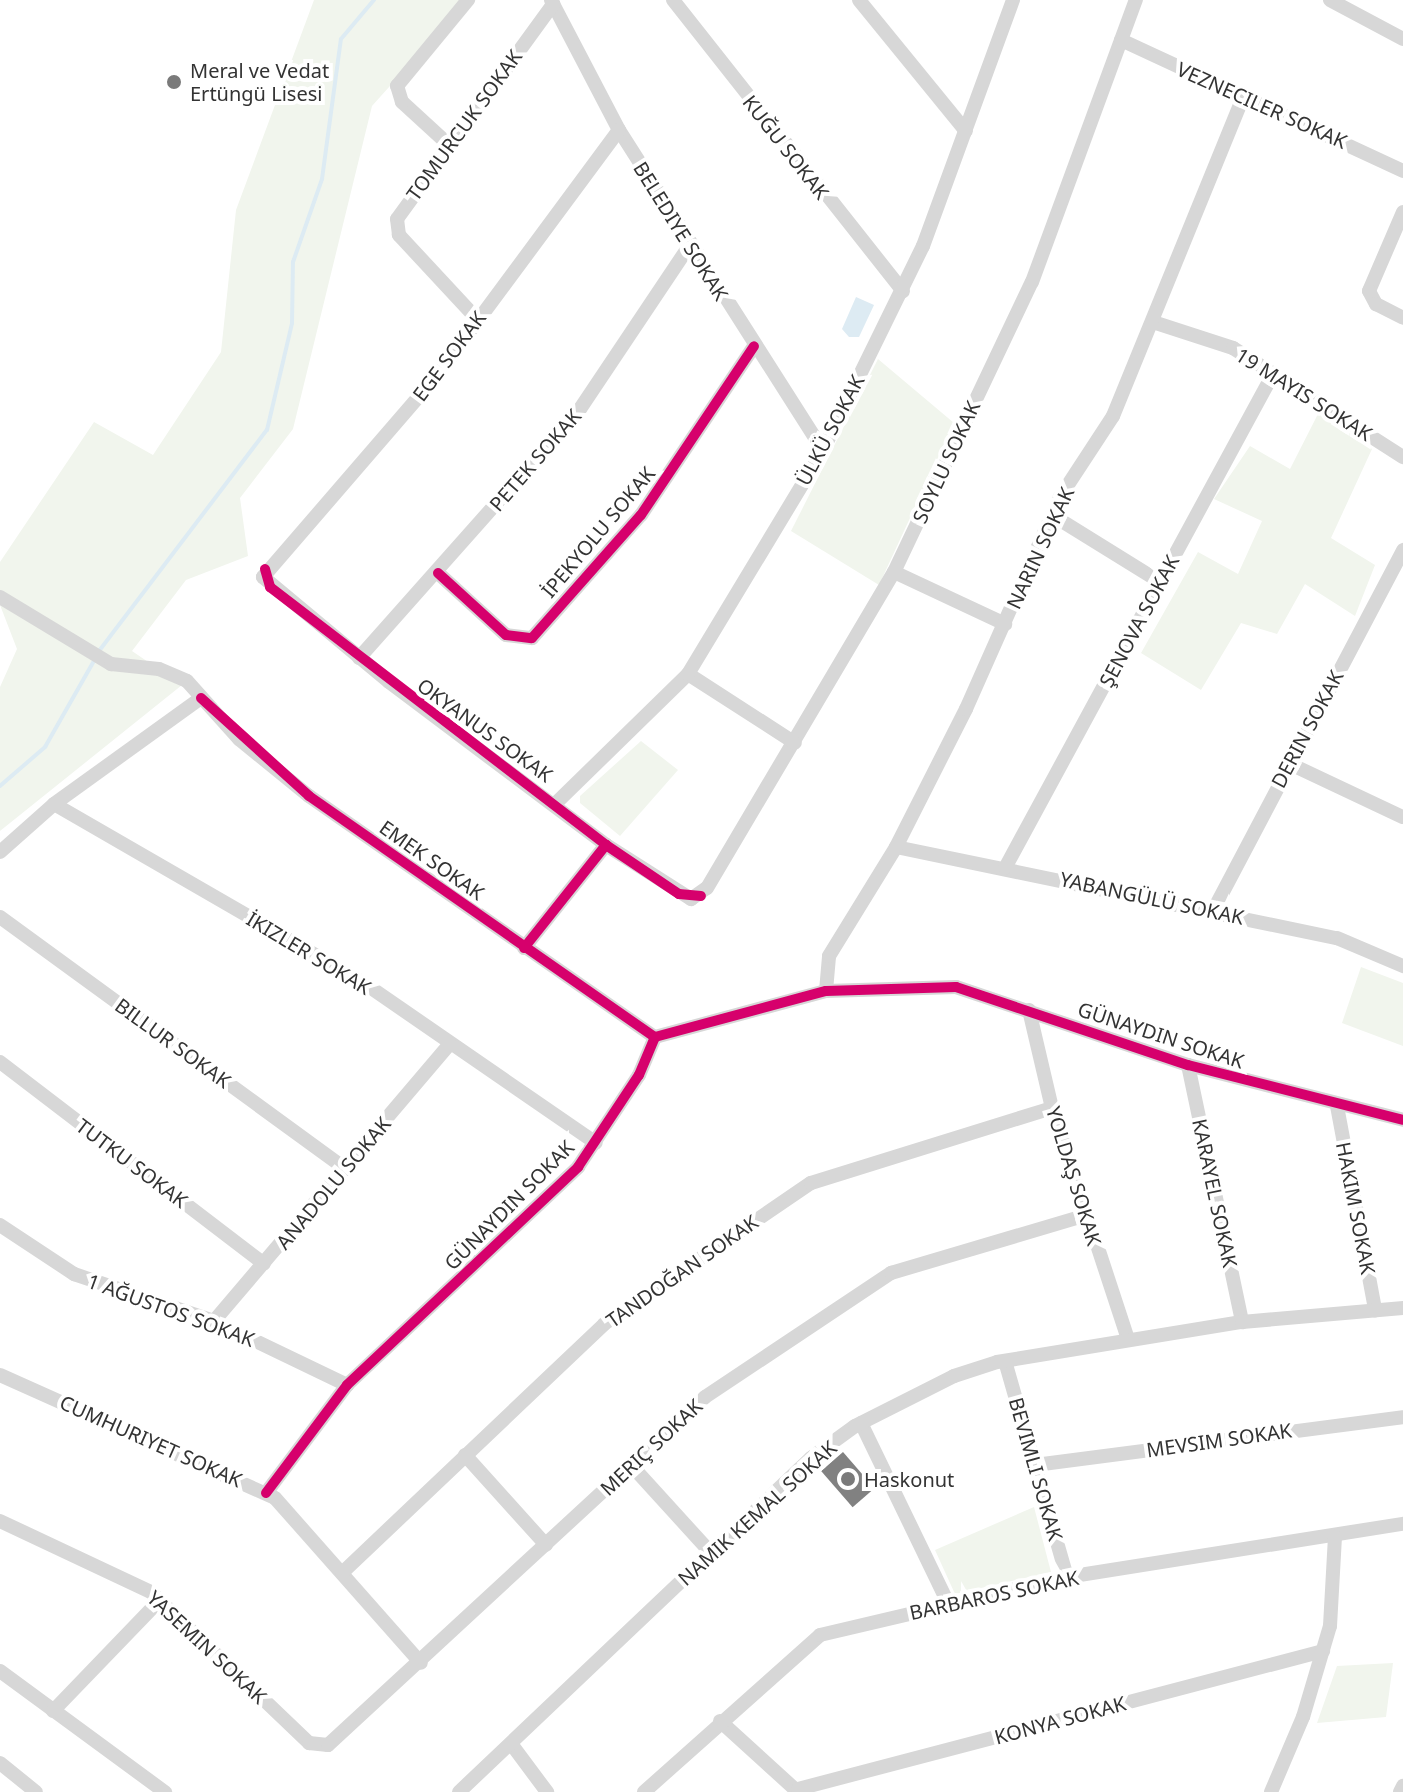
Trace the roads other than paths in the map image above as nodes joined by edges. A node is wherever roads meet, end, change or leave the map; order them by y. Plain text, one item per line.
1 (468, 0) edge
2 (673, 0) edge
3 (859, 0) edge
4 (1013, 0) edge
5 (1136, 0) edge
6 (1330, 0) edge
7 (552, 2) edge
8 (1403, 39) edge
9 (1121, 40) junction
10 (1243, 97) junction
11 (619, 130) junction
12 (966, 131) junction
13 (449, 145) junction
14 (1403, 171) edge
15 (1403, 212) edge
16 (689, 246) junction
17 (903, 291) junction
18 (1403, 318) edge
19 (477, 319) junction
20 (1156, 323) junction
21 (754, 346) junction
22 (1273, 374) junction
23 (823, 450) junction
24 (1403, 457) edge
25 (1052, 515) junction
26 (1403, 550) edge
27 (265, 569) joint
28 (894, 572) junction
29 (438, 573) junction
30 (1160, 582) junction
31 (0, 597) edge
32 (1005, 624) junction
33 (359, 658) junction
34 (688, 674) junction
35 (201, 698) junction
36 (795, 743) junction
37 (1288, 763) junction
38 (54, 804) junction
39 (555, 804) junction
40 (1403, 817) edge
41 (606, 845) junction
42 (896, 847) junction
43 (0, 852) edge
44 (1005, 868) junction
45 (701, 896) joint
46 (1214, 909) junction
47 (0, 917) edge
48 (524, 948) junction
49 (1403, 966) edge
50 (826, 991) junction
51 (1029, 1010) junction
52 (655, 1037) junction
53 (450, 1044) junction
54 (0, 1062) edge
55 (1188, 1065) junction
56 (1337, 1106) junction
57 (1052, 1108) junction
58 (1403, 1120) edge
59 (596, 1143) junction
60 (346, 1169) junction
61 (1084, 1216) junction
62 (0, 1225) edge
63 (264, 1264) junction
64 (1403, 1308) edge
65 (1375, 1310) junction
66 (214, 1321) junction
67 (1242, 1322) junction
68 (1128, 1339) junction
69 (1005, 1361) junction
70 (0, 1376) edge
71 (347, 1385) junction
72 (1403, 1417) edge
73 (861, 1423) junction
74 (465, 1455) junction
75 (631, 1465) junction
76 (1035, 1465) junction
77 (266, 1493) junction
78 (0, 1521) edge
79 (1403, 1524) edge
80 (1335, 1536) junction
81 (546, 1545) junction
82 (711, 1553) junction
83 (342, 1573) junction
84 (1067, 1577) junction
85 (160, 1600) junction
86 (949, 1605) junction
87 (1323, 1651) junction
88 (421, 1663) junction
89 (0, 1671) edge
90 (53, 1711) junction
91 (720, 1721) junction
92 (512, 1745) junction
93 (317, 1748) joint
94 (0, 1763) edge
95 (1403, 1786) edge
96 (160, 1790) edge
97 (798, 1790) edge
98 (36, 1792) edge
99 (459, 1792) edge
100 (547, 1792) edge
101 (644, 1792) edge
102 (1271, 1792) edge
103 (1400, 1792) edge

1 - 13 street
2 - 17 street, KUĞU SOKAK
3 - 12 street
4 - 12 street, ÜLKÜ SOKAK
5 - 9 street, SOYLU SOKAK
6 - 8 street
7 - 11 street, BELEDIYE SOKAK
7 - 13 street, TOMURCUK SOKAK
9 - 10 street, VEZNECILER SOKAK
9 - 28 street, SOYLU SOKAK
10 - 14 street, VEZNECILER SOKAK
10 - 20 street, NARIN SOKAK
11 - 16 street, BELEDIYE SOKAK
11 - 19 street, EGE SOKAK
12 - 17 street, ÜLKÜ SOKAK
13 - 19 street, TOMURCUK SOKAK
15 - 18 street
16 - 21 street, BELEDIYE SOKAK
16 - 29 street, PETEK SOKAK
17 - 23 street, ÜLKÜ SOKAK
19 - 27 street, EGE SOKAK
20 - 22 street
20 - 25 street, NARIN SOKAK
21 - 23 street, BELEDIYE SOKAK
21 - 29 street, İPEKYOLU SOKAK
22 - 24 street
22 - 30 street, ŞENOVA SOKAK
23 - 34 street, ÜLKÜ SOKAK
25 - 30 street
25 - 32 street, NARIN SOKAK
26 - 37 street, DERIN SOKAK
27 - 33 street, OKYANUS SOKAK
28 - 32 street
28 - 36 street, SOYLU SOKAK
29 - 33 street, PETEK SOKAK
30 - 44 street, ŞENOVA SOKAK
31 - 35 street, EMEK SOKAK
32 - 42 street, NARIN SOKAK
33 - 39 street, OKYANUS SOKAK
34 - 36 street
34 - 39 street, ÜLKÜ SOKAK
35 - 38 street
35 - 48 street, EMEK SOKAK
36 - 45 street, SOYLU SOKAK
37 - 40 street
37 - 46 street, DERIN SOKAK
38 - 43 street
38 - 53 street, İKIZLER SOKAK
39 - 41 street, OKYANUS SOKAK
41 - 45 street, OKYANUS SOKAK
41 - 48 street
42 - 44 street, YABANGÜLÜ SOKAK
42 - 50 street, NARIN SOKAK
44 - 46 street, YABANGÜLÜ SOKAK
46 - 49 street, YABANGÜLÜ SOKAK
47 - 60 street, BILLUR SOKAK
48 - 52 street, EMEK SOKAK
50 - 51 street
50 - 52 street
51 - 55 street
51 - 57 street, YOLDAŞ SOKAK
52 - 59 street
53 - 59 street, İKIZLER SOKAK
53 - 60 street, ANADOLU SOKAK
54 - 63 street, TUTKU SOKAK
55 - 56 street
55 - 67 street, KARAYEL SOKAK
56 - 58 street
56 - 65 street, HAKIM SOKAK
57 - 61 street, YOLDAŞ SOKAK
57 - 74 street, TANDOĞAN SOKAK
59 - 71 street
60 - 63 street, ANADOLU SOKAK
61 - 68 street, YOLDAŞ SOKAK
61 - 75 street, MERIÇ SOKAK
62 - 66 street, 1 AĞUSTOS SOKAK
63 - 66 street, ANADOLU SOKAK
64 - 65 street
65 - 67 street
66 - 71 street, 1 AĞUSTOS SOKAK
67 - 68 street
68 - 69 street
69 - 73 street
69 - 76 street, BEVIMLI SOKAK
70 - 77 street, CUMHURIYET SOKAK
71 - 77 street
72 - 76 street, MEVSIM SOKAK
73 - 82 street
73 - 86 street
74 - 81 street
74 - 83 street, TANDOĞAN SOKAK
75 - 81 street, MERIÇ SOKAK
75 - 82 street
76 - 84 street, BEVIMLI SOKAK
77 - 83 street, CUMHURIYET SOKAK
78 - 85 street, YASEMIN SOKAK
79 - 80 street, BARBAROS SOKAK
80 - 84 street, BARBAROS SOKAK
80 - 87 street
81 - 88 street, MERIÇ SOKAK
82 - 92 street
83 - 88 street, CUMHURIYET SOKAK
84 - 86 street, BARBAROS SOKAK
85 - 90 street
85 - 93 street, YASEMIN SOKAK
86 - 91 street, BARBAROS SOKAK
87 - 97 street, KONYA SOKAK
87 - 102 street
88 - 93 street, MERIÇ SOKAK
89 - 90 street
90 - 96 street
91 - 97 street
91 - 101 street, BARBAROS SOKAK
92 - 99 street
92 - 100 street
94 - 98 street
95 - 103 street

